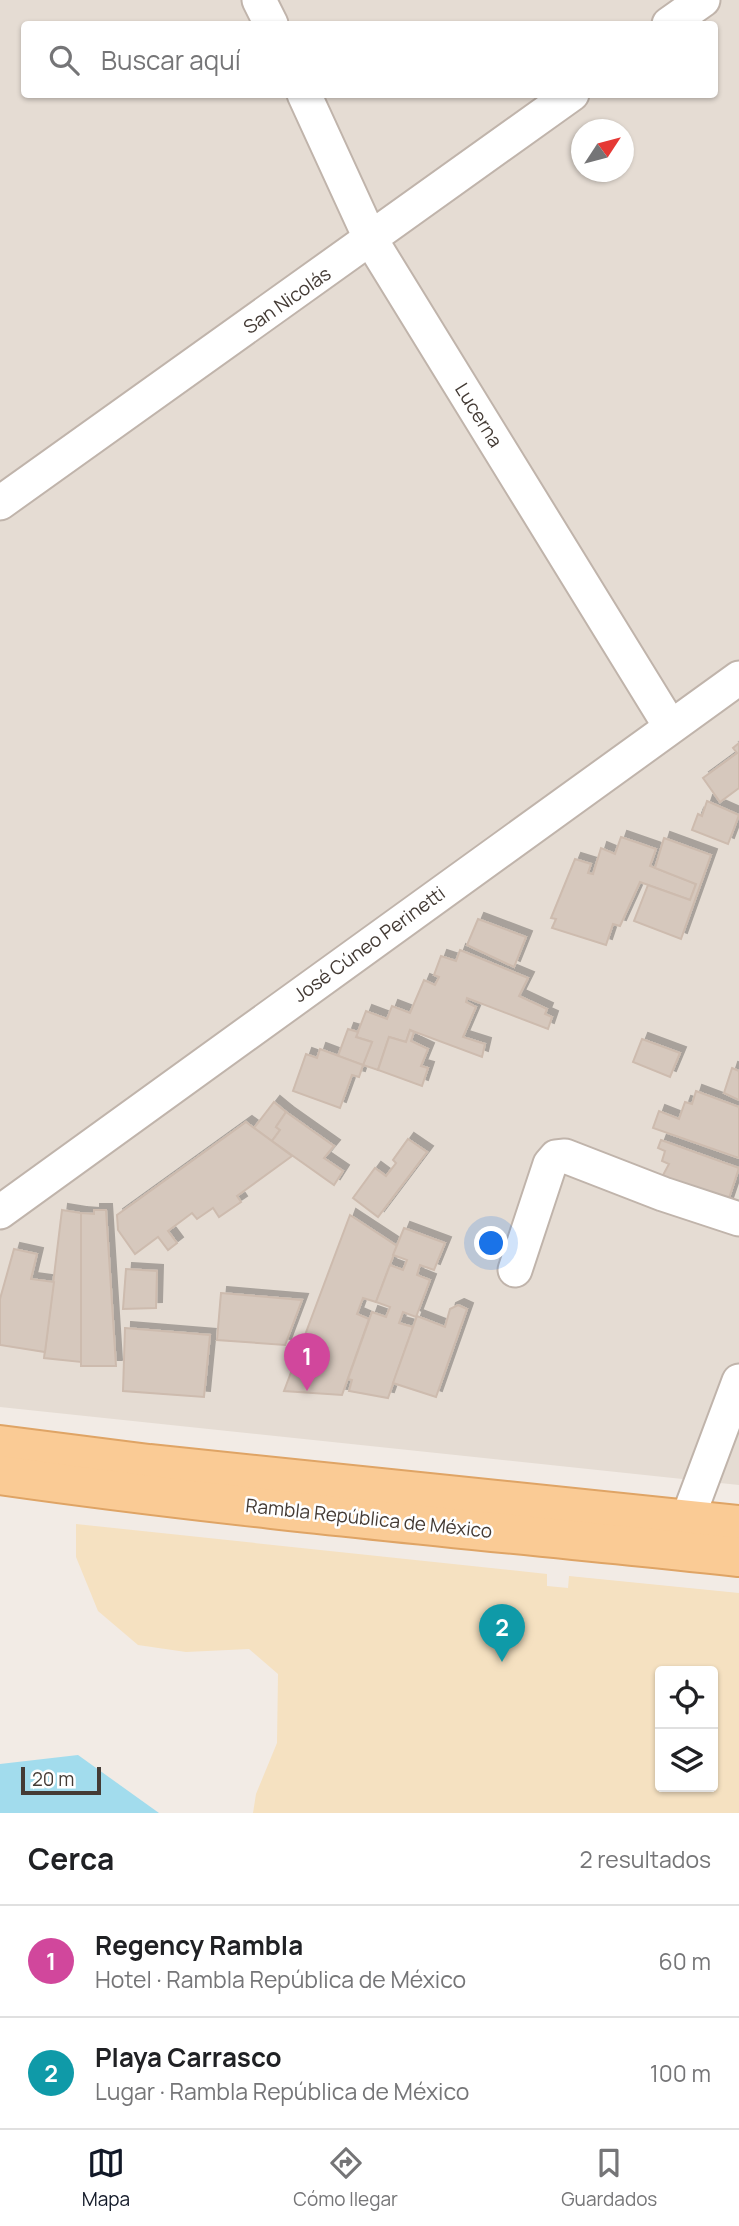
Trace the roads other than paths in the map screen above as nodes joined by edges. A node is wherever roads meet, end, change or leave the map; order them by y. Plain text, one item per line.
1 (260, 0) edge
2 (703, 0) edge
3 (270, 21) edge
4 (673, 21) edge
5 (306, 98) edge
6 (566, 98) edge
7 (371, 240) junction
8 (0, 503) edge
9 (739, 678) edge
10 (670, 726) junction
11 (0, 1212) edge
12 (739, 1219) edge
13 (515, 1270) dead end
14 (739, 1381) edge
15 (0, 1445) edge
16 (0, 1475) edge
17 (687, 1520) junction
18 (739, 1525) edge
19 (739, 1557) edge

1 - 3 street
2 - 4 street
5 - 7 street, Lucerna
6 - 7 street, San Nicolás
7 - 8 street, San Nicolás
7 - 10 street, Lucerna
9 - 10 street, José Cúneo Perinetti
10 - 11 street, José Cúneo Perinetti
12 - 13 street
14 - 17 street
15 - 17 main road, Rambla República de México
16 - 19 main road, Rambla República de México
17 - 18 main road, Rambla República de México

